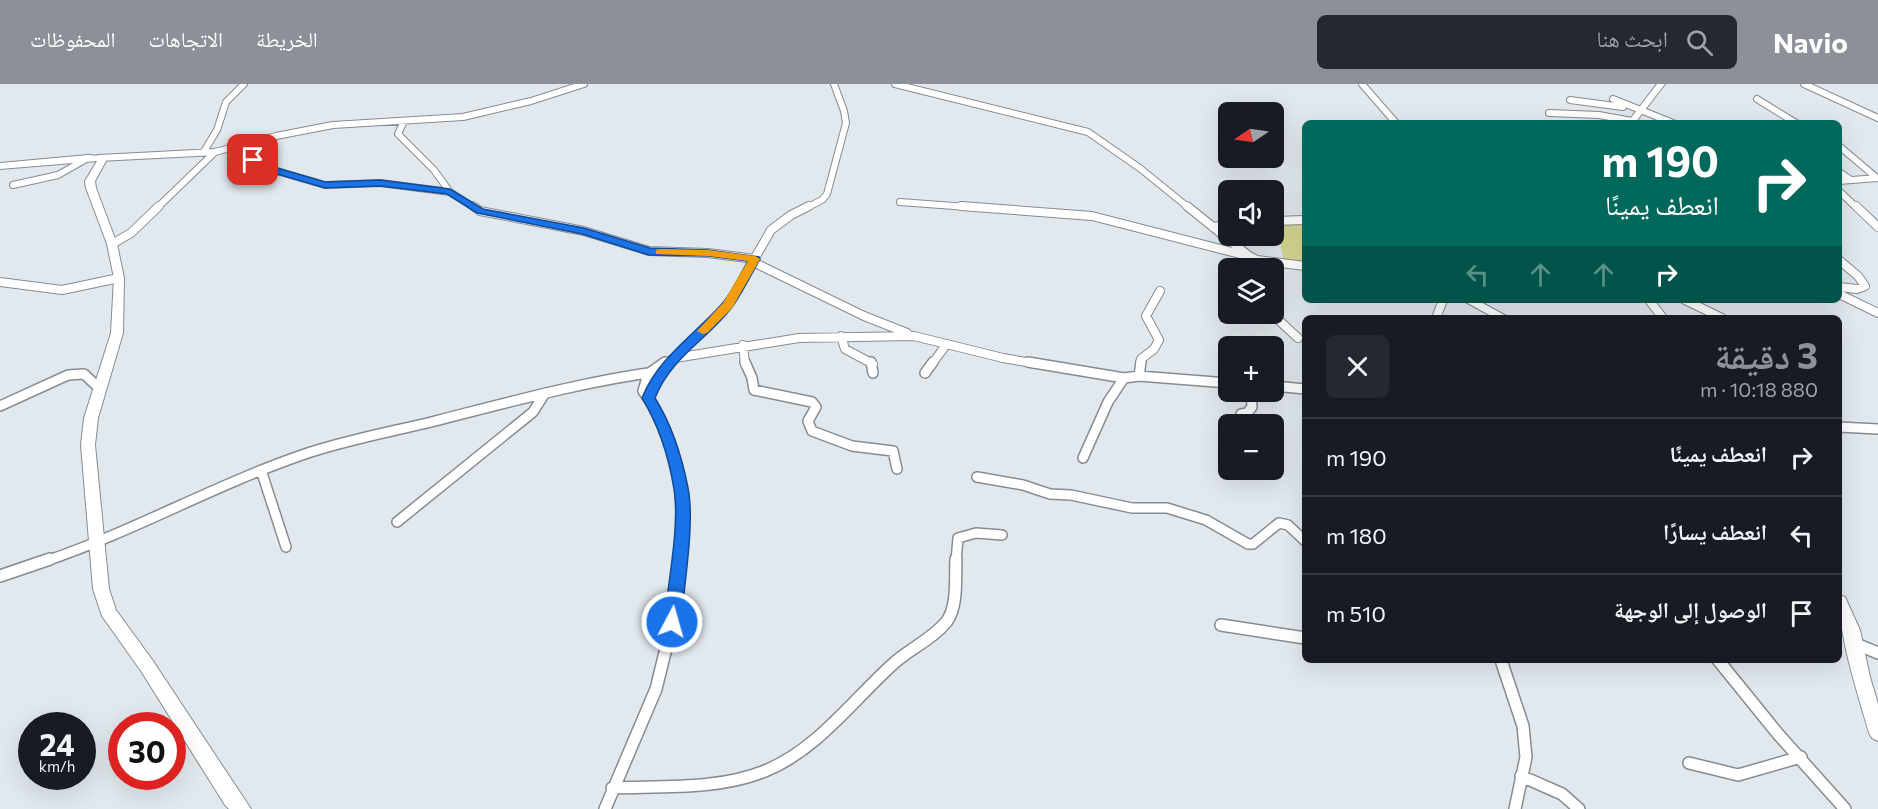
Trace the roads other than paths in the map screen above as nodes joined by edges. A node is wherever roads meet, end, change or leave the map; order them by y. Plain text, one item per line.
1 (244, 84) edge
2 (584, 84) edge
3 (834, 84) edge
4 (895, 84) edge
5 (1362, 84) edge
6 (1660, 84) edge
7 (1804, 84) edge
8 (1613, 99) dead end
9 (1757, 99) dead end
10 (1570, 100) dead end
11 (1629, 108) junction
12 (1641, 110) junction
13 (1549, 113) dead end
14 (1878, 118) edge
15 (1393, 120) edge
16 (1621, 120) edge
17 (1634, 120) edge
18 (1666, 120) edge
19 (1791, 120) edge
20 (404, 121) junction
21 (240, 147) junction
22 (1842, 149) edge
23 (214, 152) junction
24 (203, 153) junction
25 (88, 158) junction
26 (99, 158) junction
27 (0, 166) edge
28 (1842, 174) edge
29 (1877, 178) edge
30 (1851, 180) junction
31 (1842, 181) edge
32 (13, 185) dead end
33 (450, 192) junction
34 (1842, 194) edge
35 (900, 202) dead end
36 (1302, 220) edge
37 (1284, 221) edge
38 (1218, 226) edge
39 (1213, 227) junction
40 (1878, 227) edge
41 (112, 244) junction
42 (1249, 256) junction
43 (1257, 258) edge
44 (754, 260) junction
45 (1284, 263) edge
46 (1842, 263) edge
47 (1302, 266) edge
48 (118, 279) junction
49 (0, 282) edge
50 (1842, 287) edge
51 (1160, 291) dead end
52 (1842, 296) edge
53 (1474, 303) edge
54 (1651, 303) edge
55 (1691, 303) edge
56 (1878, 314) edge
57 (1498, 315) edge
58 (1661, 315) edge
59 (1716, 315) edge
60 (1283, 324) edge
61 (841, 336) junction
62 (914, 336) junction
63 (1298, 338) dead end
64 (743, 345) junction
65 (946, 345) junction
66 (673, 359) junction
67 (650, 371) junction
68 (662, 371) junction
69 (873, 373) dead end
70 (925, 373) dead end
71 (1139, 376) junction
72 (1124, 378) junction
73 (1218, 382) edge
74 (1284, 387) edge
75 (99, 388) junction
76 (1302, 389) edge
77 (544, 393) junction
78 (649, 398) junction
79 (1252, 402) edge
80 (0, 406) edge
81 (1241, 414) dead end
82 (1842, 427) edge
83 (1878, 429) edge
84 (1083, 458) dead end
85 (897, 469) dead end
86 (261, 470) junction
87 (977, 477) dead end
88 (397, 522) dead end
89 (1002, 536) dead end
90 (1302, 539) edge
91 (98, 543) junction
92 (286, 547) dead end
93 (0, 576) edge
94 (1842, 607) edge
95 (1221, 625) dead end
96 (1302, 638) edge
97 (1856, 644) junction
98 (1878, 653) edge
99 (1502, 663) edge
100 (1721, 663) edge
101 (1878, 733) edge
102 (1801, 757) junction
103 (1689, 763) dead end
104 (1521, 776) junction
105 (612, 788) junction
106 (241, 809) edge
107 (605, 809) edge
108 (1515, 809) edge
109 (1578, 809) edge
110 (1845, 809) edge

1 - 24 street
2 - 20 street
3 - 44 street
4 - 39 street
5 - 15 street
6 - 12 main road
7 - 14 street
8 - 11 street
9 - 19 street
10 - 11 street
11 - 12 street
12 - 17 main road
12 - 18 street
13 - 16 street
20 - 21 street
20 - 33 street
21 - 23 street
21 - 33 street
22 - 29 street
23 - 24 street
23 - 41 street
24 - 26 street
25 - 26 main road
25 - 27 main road
25 - 32 street
26 - 41 main road
28 - 30 street
29 - 30 main road
30 - 31 main road
33 - 44 street
34 - 40 street
35 - 42 street
36 - 37 street
38 - 39 street
39 - 42 street
41 - 48 main road
42 - 43 street
44 - 62 street
44 - 66 street
45 - 47 street
46 - 50 street
48 - 49 street
48 - 75 main road
51 - 71 street
52 - 56 street
53 - 57 main road
54 - 58 street
55 - 59 street
60 - 63 street
61 - 62 street
61 - 64 street
61 - 69 street
62 - 65 street
64 - 66 street
64 - 85 street
65 - 70 street
65 - 72 street
66 - 67 street
66 - 68 street
67 - 68 street
67 - 77 street
67 - 78 street
68 - 78 street
71 - 72 street
71 - 73 street
72 - 84 street
74 - 76 street
75 - 80 street
75 - 91 main road
77 - 86 street
77 - 88 street
78 - 105 street
79 - 81 street
82 - 83 street
86 - 91 street
86 - 92 street
87 - 90 street
89 - 105 street
91 - 93 street
91 - 106 main road
94 - 97 main road
95 - 96 street
97 - 98 street
97 - 101 main road
99 - 104 street
100 - 102 street
102 - 103 street
102 - 110 street
104 - 108 street
104 - 109 street
105 - 107 street

